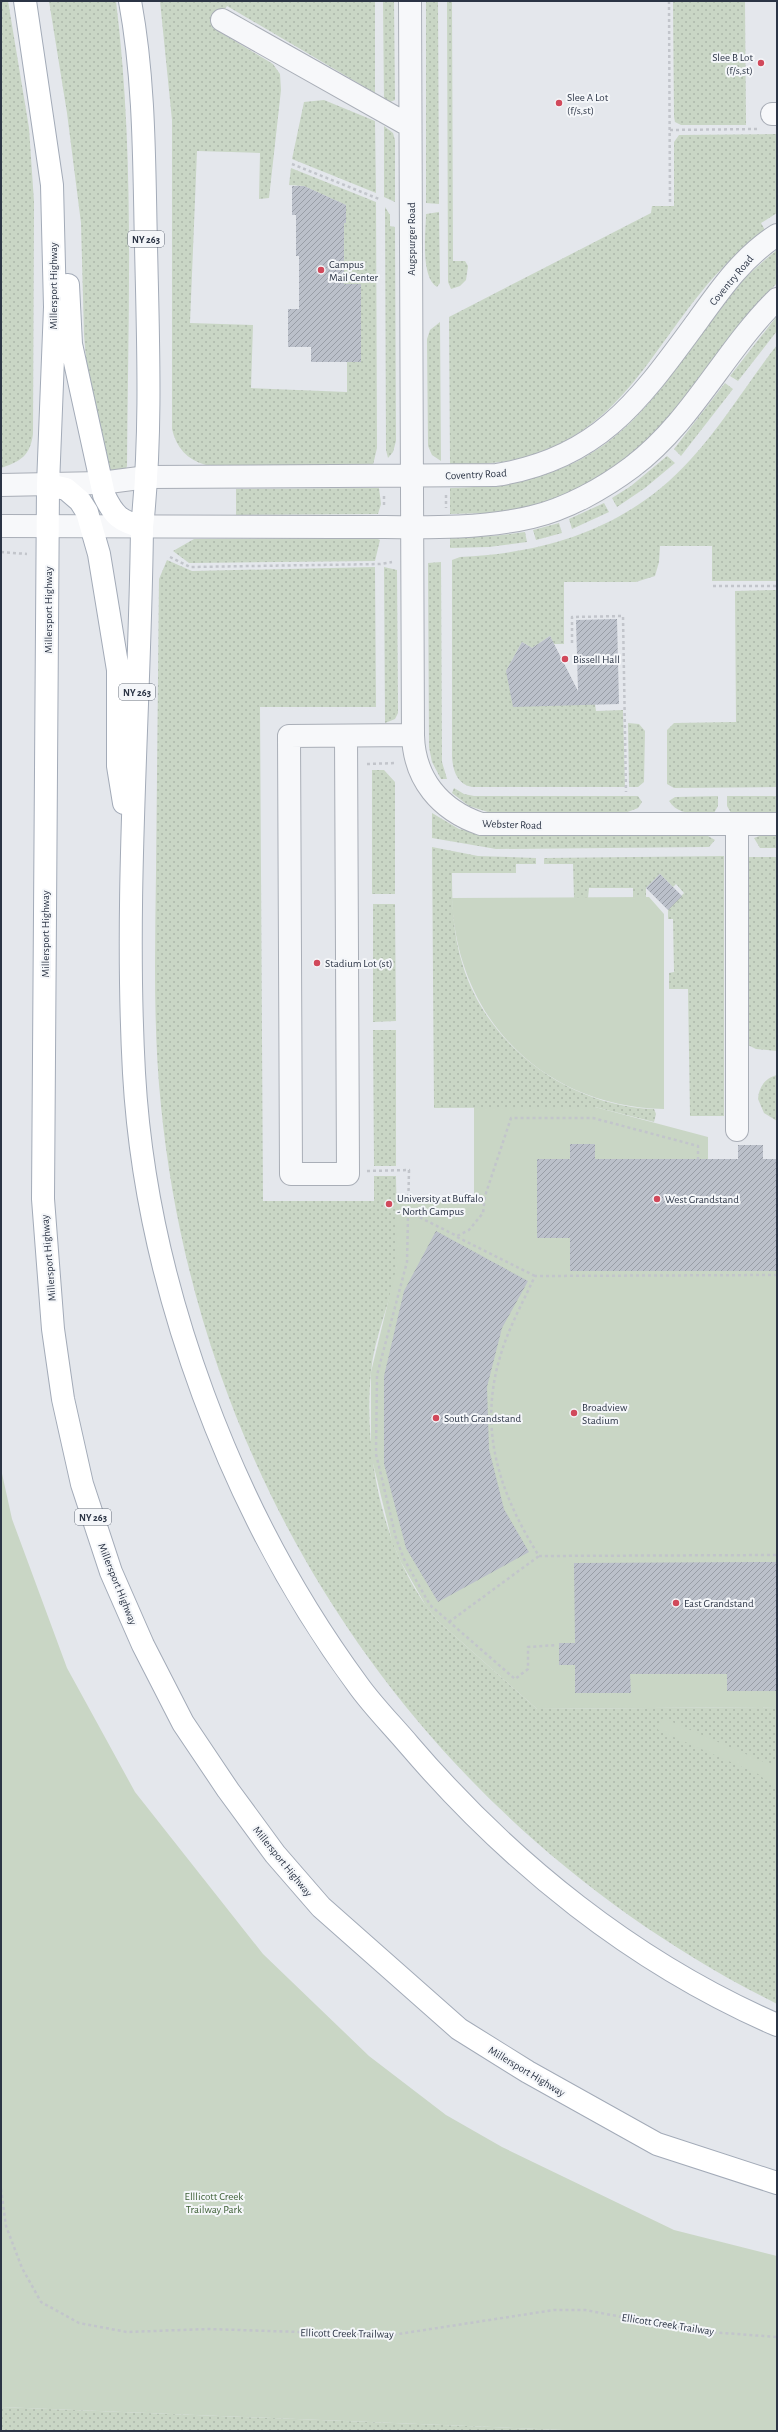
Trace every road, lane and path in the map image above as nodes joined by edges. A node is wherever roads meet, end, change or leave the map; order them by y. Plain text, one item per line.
1 (25, 1) edge
2 (130, 1) edge
3 (410, 1) edge
4 (669, 1) edge
5 (222, 20) dead end
6 (770, 119) edge
7 (410, 126) junction
8 (670, 130) junction
9 (292, 164) dead end
10 (52, 185) junction
11 (380, 199) dead end
12 (670, 204) dead end
13 (777, 235) edge
14 (777, 299) edge
15 (413, 476) junction
16 (147, 478) junction
17 (101, 483) junction
18 (1, 485) edge
19 (48, 485) junction
20 (445, 488) dead end
21 (446, 516) dead end
22 (1, 526) edge
23 (49, 526) junction
24 (413, 526) junction
25 (92, 527) junction
26 (142, 527) junction
27 (1, 552) edge
28 (27, 554) dead end
29 (170, 557) dead end
30 (393, 562) dead end
31 (713, 586) dead end
32 (777, 586) edge
33 (572, 643) dead end
34 (413, 735) junction
35 (346, 736) junction
36 (396, 763) dead end
37 (346, 764) junction
38 (626, 792) dead end
39 (737, 824) junction
40 (777, 824) edge
41 (132, 857) junction
42 (737, 1130) dead end
43 (698, 1159) dead end
44 (348, 1171) junction
45 (409, 1212) junction
46 (457, 1236) junction
47 (777, 1275) edge
48 (536, 1276) junction
49 (777, 1555) edge
50 (539, 1556) junction
51 (449, 1622) junction
52 (557, 1645) dead end
53 (777, 2025) edge
54 (777, 2183) edge
55 (1, 2188) edge
56 (777, 2337) edge

1 - 10 main road, Millersport Highway / NY 263
2 - 16 main road, NY 263
3 - 7 street, Augspurger Road
4 - 8 path
5 - 7 street
6 - 8 path
7 - 15 street, Augspurger Road
8 - 12 path
9 - 11 path
10 - 17 main road
10 - 19 main road, Millersport Highway / NY 263
13 - 15 street, Coventry Road
14 - 24 street
15 - 16 street, Coventry Road
15 - 24 street, Augspurger Road
16 - 17 street, Coventry Road
16 - 26 main road, NY 263
17 - 19 street, Coventry Road
17 - 26 main road
18 - 19 street, Coventry Road
19 - 23 main road, Millersport Highway / NY 263
19 - 25 main road
20 - 21 path
22 - 23 street
23 - 25 street
23 - 54 main road, Millersport Highway / NY 263
24 - 26 street
24 - 34 street, Webster Road
25 - 26 street
25 - 41 main road
26 - 41 main road, NY 263
27 - 28 path
29 - 30 path
31 - 32 path
33 - 38 path
34 - 35 street
34 - 39 street, Webster Road
35 - 37 street
35 - 44 street
36 - 37 path
37 - 44 street
39 - 40 street, Webster Road
39 - 42 street
41 - 53 main road, NY 263
43 - 46 path
44 - 45 path
45 - 46 path
45 - 51 path
46 - 48 path
47 - 48 path
48 - 50 path
49 - 50 path
50 - 51 path
51 - 52 path
55 - 56 path, Ellicott Creek Trailway

